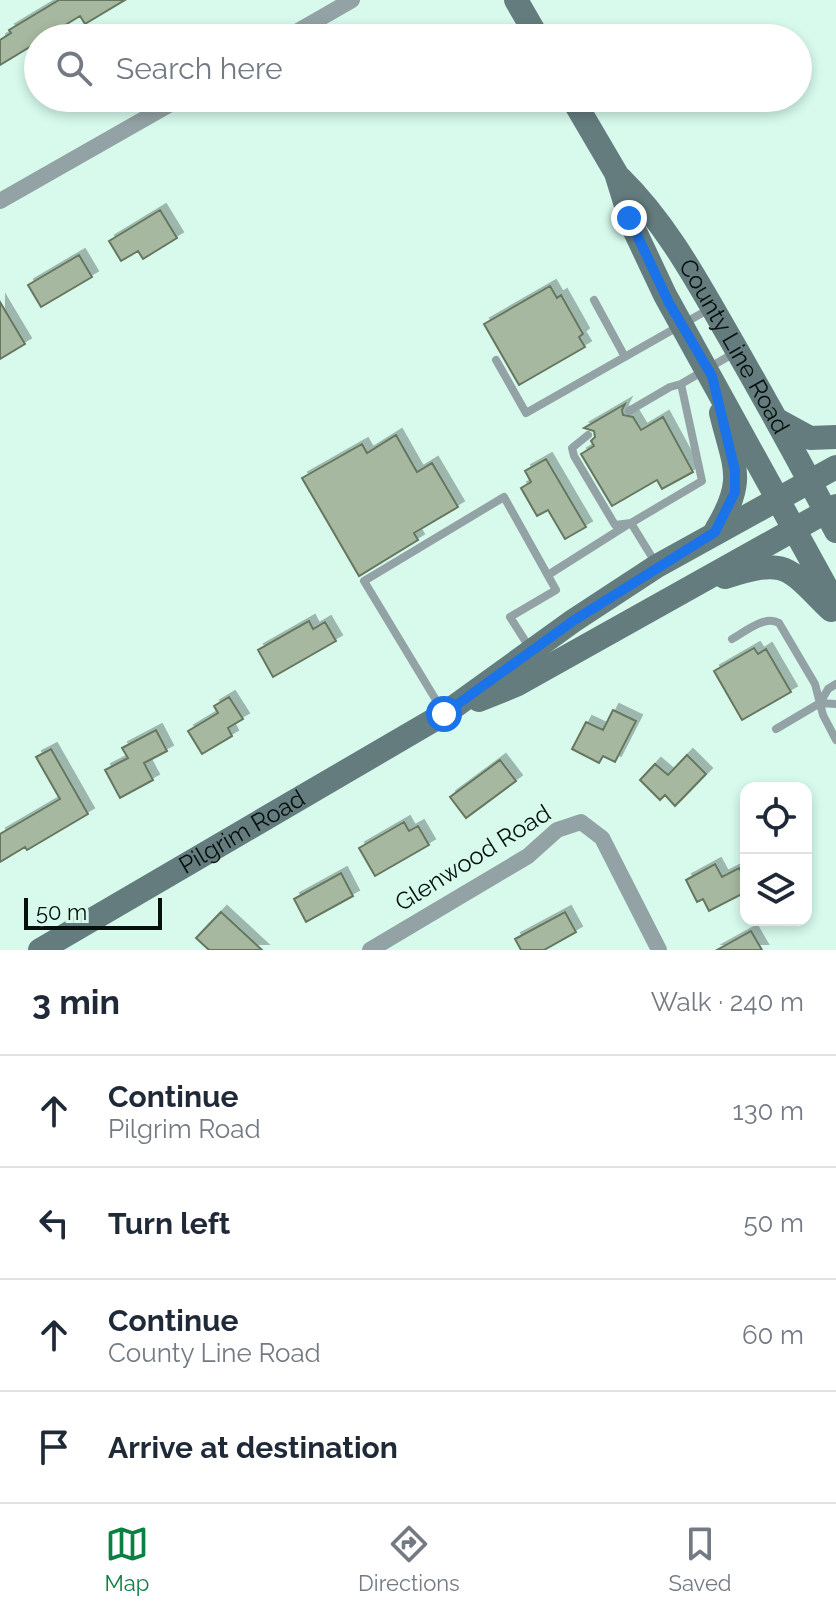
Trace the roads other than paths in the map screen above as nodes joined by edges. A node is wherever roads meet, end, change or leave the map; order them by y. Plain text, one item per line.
1 (352, 0) edge
2 (516, 0) edge
3 (310, 24) edge
4 (530, 24) edge
5 (156, 112) edge
6 (580, 112) edge
7 (616, 173) junction
8 (0, 201) edge
9 (594, 300) dead end
10 (712, 307) junction
11 (682, 325) junction
12 (737, 351) junction
13 (625, 357) junction
14 (496, 360) dead end
15 (710, 372) junction
16 (681, 384) junction
17 (629, 411) dead end
18 (776, 419) junction
19 (588, 435) dead end
20 (836, 437) edge
21 (836, 467) edge
22 (810, 481) junction
23 (777, 498) junction
24 (833, 516) edge
25 (631, 523) junction
26 (794, 528) junction
27 (715, 532) junction
28 (657, 566) junction
29 (548, 575) junction
30 (675, 594) junction
31 (836, 605) edge
32 (836, 615) edge
33 (732, 639) dead end
34 (532, 650) junction
35 (836, 684) edge
36 (820, 703) junction
37 (836, 704) edge
38 (444, 714) junction
39 (776, 729) dead end
40 (836, 740) edge
41 (40, 950) edge
42 (370, 950) edge
43 (659, 950) edge

1 - 3 street
2 - 4 main road
5 - 8 street
6 - 7 main road, County Line Road
7 - 10 main road, County Line Road
7 - 11 main road, County Line Road
9 - 13 lane
10 - 11 lane
10 - 12 main road, County Line Road
11 - 13 lane
11 - 15 main road, County Line Road
12 - 15 lane
12 - 18 main road, County Line Road
13 - 14 lane
15 - 16 lane
15 - 23 main road, County Line Road
15 - 27 main road
16 - 17 lane
16 - 25 lane
18 - 20 main road
18 - 22 main road, County Line Road
19 - 25 lane
21 - 22 main road, Pilgrim Road
22 - 23 main road, Pilgrim Road
22 - 24 main road, County Line Road
23 - 26 main road, County Line Road
23 - 27 main road, Pilgrim Road
24 - 26 main road, Pilgrim Road
25 - 28 lane
25 - 29 lane
26 - 30 main road, Pilgrim Road
26 - 31 main road, County Line Road
27 - 28 main road, Pilgrim Road
28 - 30 main road
28 - 34 main road, Pilgrim Road
29 - 34 lane
29 - 38 lane
30 - 32 main road
30 - 38 main road, Pilgrim Road
33 - 36 lane
34 - 38 main road, Pilgrim Road
35 - 36 lane
36 - 37 lane
36 - 39 lane
36 - 40 lane
38 - 41 main road, Pilgrim Road
42 - 43 street, Glenwood Road

